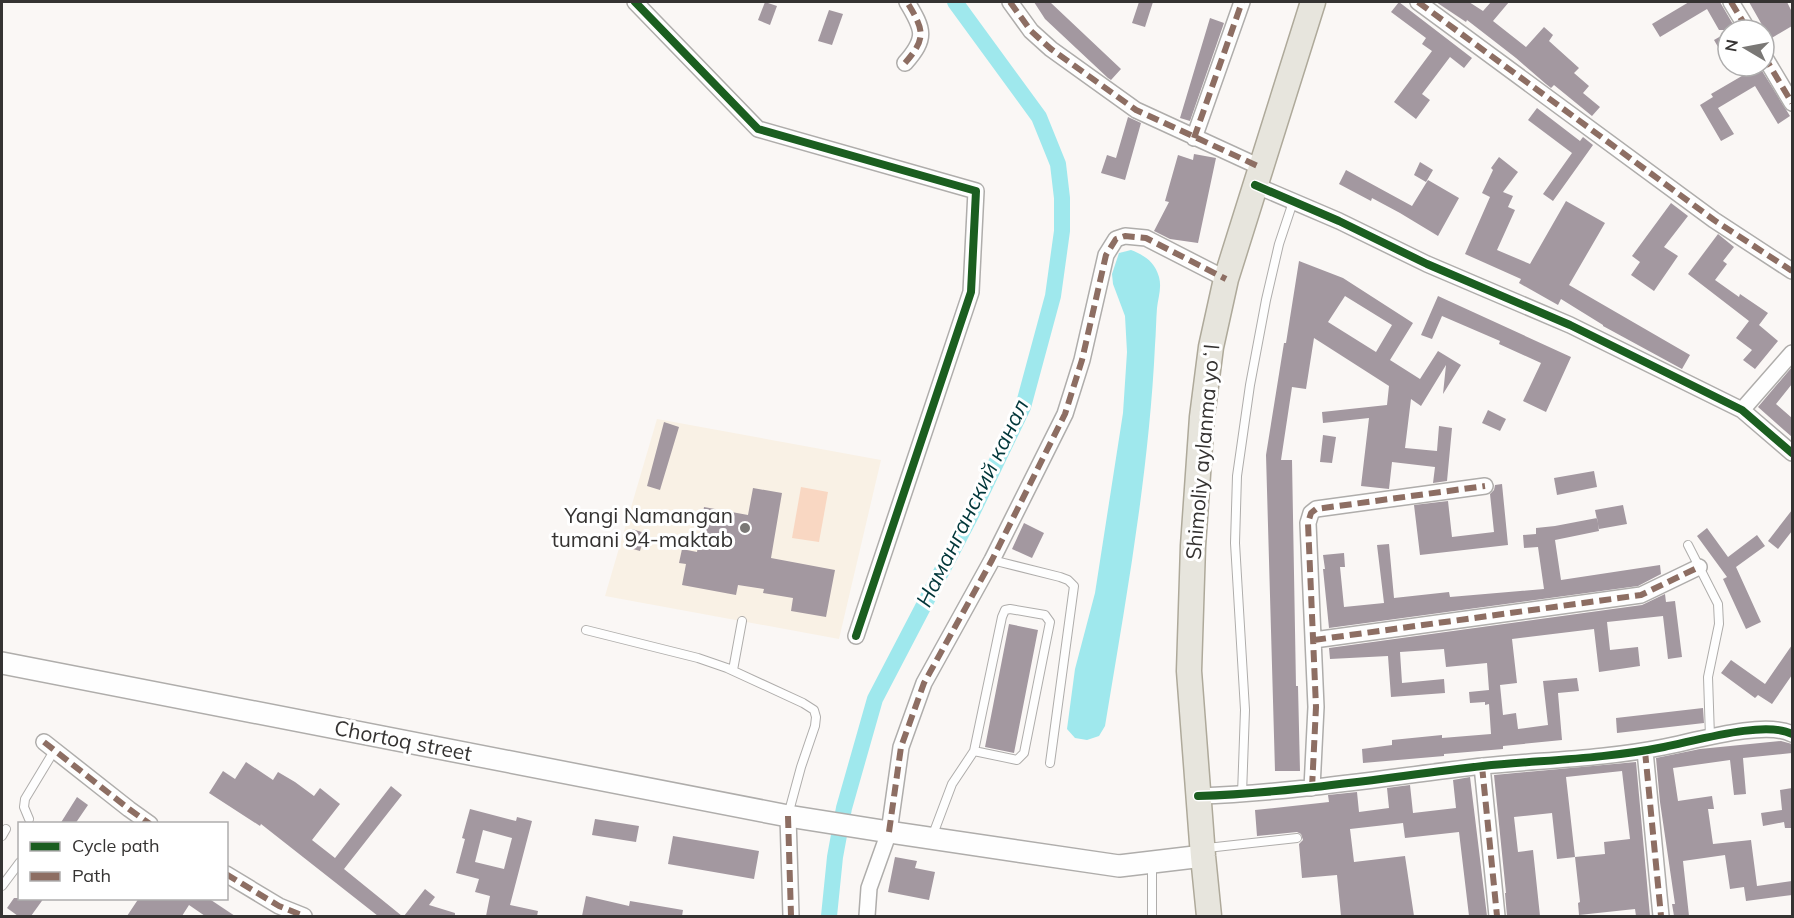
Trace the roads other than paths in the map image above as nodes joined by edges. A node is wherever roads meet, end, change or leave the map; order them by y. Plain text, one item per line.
1 (634, 2) edge
2 (908, 2) edge
3 (1010, 2) edge
4 (1242, 2) edge
5 (1313, 2) edge
6 (1418, 2) edge
7 (1731, 2) edge
8 (1741, 18) edge
9 (905, 63) dead end
10 (1776, 76) edge
11 (1792, 103) edge
12 (1194, 138) junction
13 (1257, 176) junction
14 (1293, 202) junction
15 (1792, 271) edge
16 (1226, 279) junction
17 (1792, 353) edge
18 (1742, 410) junction
19 (1792, 453) edge
20 (1485, 486) dead end
21 (1688, 545) dead end
22 (992, 560) junction
23 (1699, 567) junction
24 (742, 621) dead end
25 (586, 630) dead end
26 (856, 636) dead end
27 (1314, 640) junction
28 (2, 663) edge
29 (733, 670) junction
30 (1792, 734) edge
31 (1710, 738) junction
32 (49, 746) joint
33 (1645, 751) junction
34 (974, 752) junction
35 (1050, 763) dead end
36 (1482, 766) junction
37 (1312, 788) junction
38 (1242, 794) junction
39 (1198, 796) junction
40 (797, 817) junction
41 (29, 819) dead end
42 (147, 822) edge
43 (884, 831) junction
44 (1297, 838) dead end
45 (931, 839) junction
46 (1202, 852) junction
47 (1152, 862) junction
48 (18, 864) edge
49 (228, 875) edge
50 (2, 886) edge
51 (304, 916) edge
52 (791, 916) edge
53 (867, 916) edge
54 (1152, 916) edge
55 (1209, 916) edge
56 (1497, 916) edge
57 (1662, 916) edge

1 - 26 street
2 - 9 street
3 - 12 street
4 - 12 street
5 - 13 main road, Shimoliy aylanma yoʻl
6 - 15 street
7 - 8 street
10 - 11 street
12 - 13 street
13 - 14 street
13 - 16 main road, Shimoliy aylanma yoʻl
14 - 18 street
14 - 38 lane
16 - 22 street
16 - 39 main road, Shimoliy aylanma yoʻl
17 - 18 street
18 - 19 street
20 - 27 street
21 - 23 lane
22 - 35 lane
22 - 43 street
23 - 27 street
23 - 31 lane
24 - 29 lane
25 - 29 lane
27 - 37 street
28 - 40 main road, Chortoq street
29 - 40 lane
30 - 31 street
31 - 33 street
32 - 41 lane
32 - 42 street
33 - 36 street
33 - 57 street
34 - 34 lane
34 - 45 lane
36 - 37 street
36 - 56 street
37 - 38 street
38 - 39 street
39 - 46 main road, Shimoliy aylanma yoʻl
40 - 43 main road, Chortoq street
40 - 52 street
43 - 45 main road, Chortoq street
43 - 53 street
44 - 46 lane
45 - 47 main road, Chortoq street
46 - 47 main road, Chortoq street
46 - 55 main road, Shimoliy aylanma yoʻl
47 - 54 lane
48 - 50 lane
49 - 51 street

